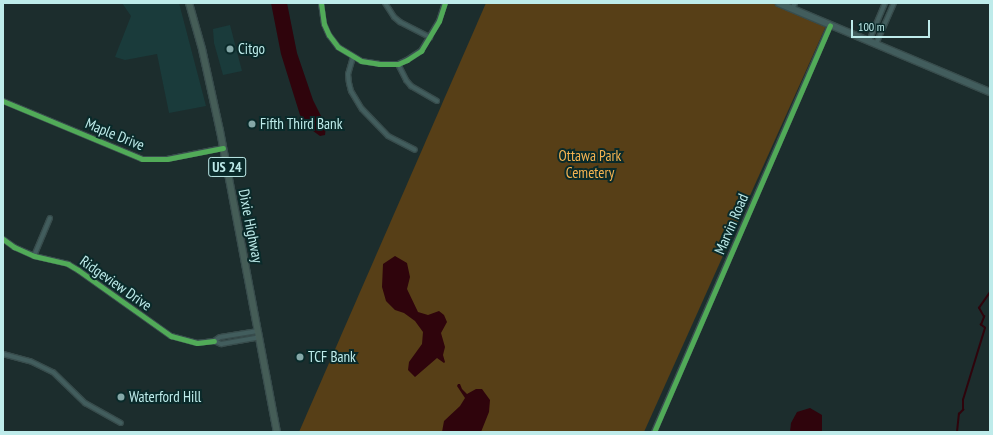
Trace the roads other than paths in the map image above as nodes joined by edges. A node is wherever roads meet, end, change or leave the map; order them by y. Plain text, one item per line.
1 (189, 3) edge
2 (321, 3) edge
3 (385, 3) edge
4 (445, 3) edge
5 (779, 3) edge
6 (885, 3) edge
7 (894, 3) edge
8 (790, 5) edge
9 (830, 25) junction
10 (430, 37) junction
11 (869, 41) junction
12 (876, 44) junction
13 (353, 57) junction
14 (398, 64) junction
15 (990, 92) edge
16 (3, 101) edge
17 (437, 101) dead end
18 (223, 148) junction
19 (415, 150) dead end
20 (50, 218) dead end
21 (3, 239) edge
22 (34, 256) junction
23 (259, 334) junction
24 (3, 354) edge
25 (121, 423) dead end
26 (277, 432) edge
27 (654, 432) edge

1 - 18 main road, Dixie Highway / US 24
2 - 13 street
3 - 10 street
4 - 10 street
5 - 8 main road
6 - 11 street
7 - 12 street
8 - 9 main road
9 - 11 main road
9 - 27 street, Marvin Road
10 - 14 street
11 - 12 main road
12 - 15 main road
13 - 14 street
13 - 19 street
14 - 17 street
16 - 18 street, Maple Drive
18 - 23 main road, Dixie Highway / US 24
20 - 22 street
21 - 22 street, Ridgeview Drive
22 - 23 street, Ridgeview Drive
23 - 26 main road, Dixie Highway / US 24
24 - 25 street

